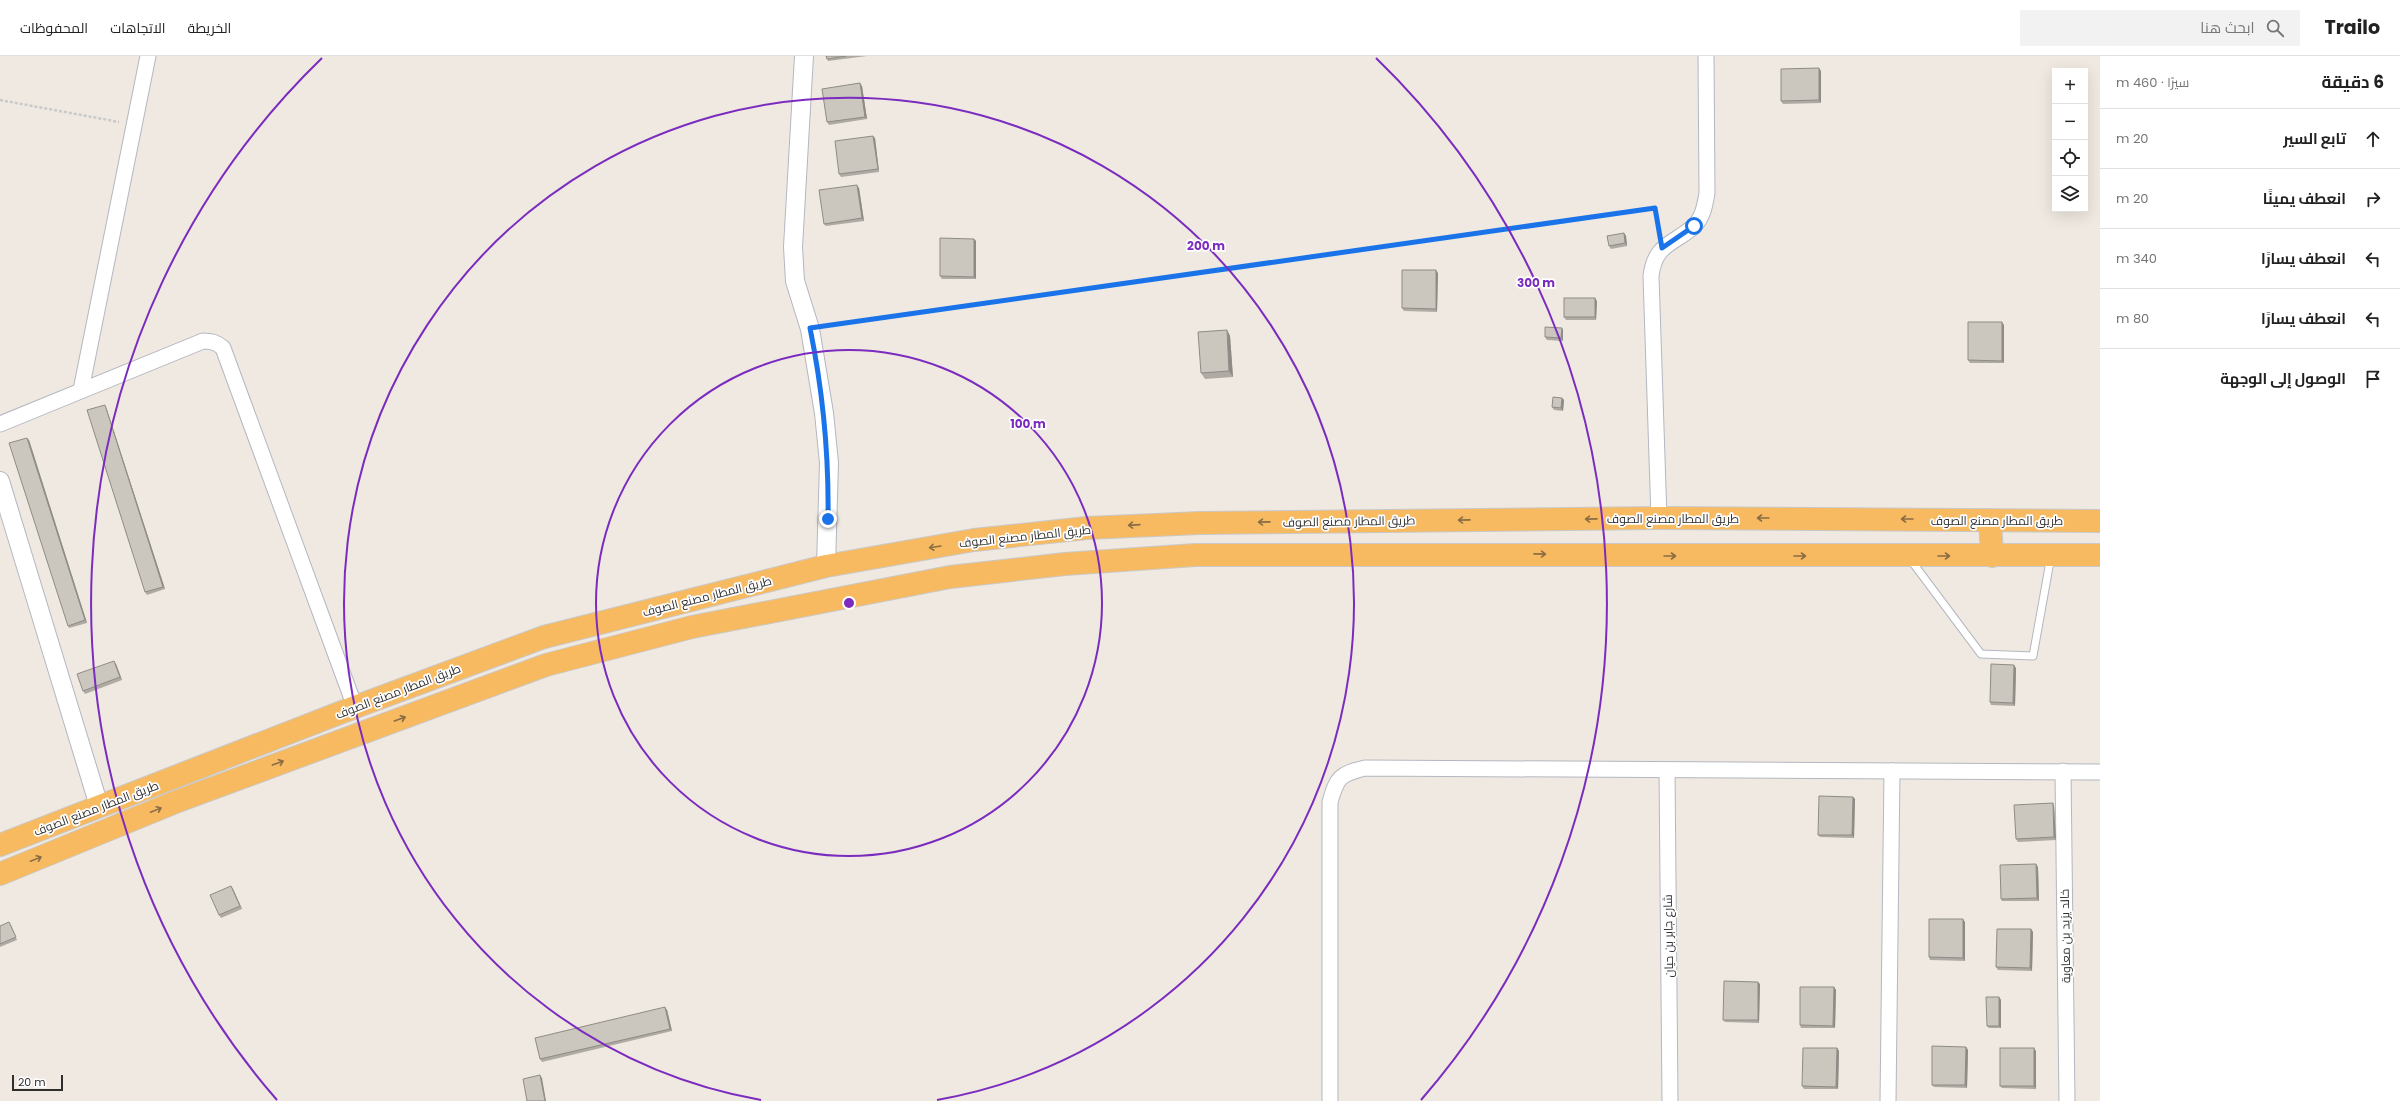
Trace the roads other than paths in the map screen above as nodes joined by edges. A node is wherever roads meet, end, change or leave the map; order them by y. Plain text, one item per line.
1 (148, 56) edge
2 (804, 56) edge
3 (1706, 56) edge
4 (81, 390) junction
5 (0, 424) edge
6 (0, 481) edge
7 (1659, 518) junction
8 (1990, 520) junction
9 (2100, 521) edge
10 (2051, 555) junction
11 (2100, 555) edge
12 (1908, 556) junction
13 (1992, 556) junction
14 (826, 566) junction
15 (355, 707) junction
16 (1667, 770) junction
17 (1892, 771) junction
18 (2063, 771) junction
19 (2100, 772) edge
20 (169, 779) junction
21 (178, 801) junction
22 (99, 806) junction
23 (0, 846) edge
24 (0, 874) edge
25 (1330, 1101) edge
26 (1670, 1101) edge
27 (1888, 1101) edge
28 (2067, 1101) edge

1 - 4 street
2 - 14 street
3 - 7 street
4 - 5 street
4 - 15 street
6 - 22 street
8 -> 7 highway, طريق المطار مصنع الصوف
7 -> 14 highway, طريق المطار مصنع الصوف
8 - 9 highway, طريق المطار مصنع الصوف
8 - 13 highway
10 - 11 highway, طريق المطار مصنع الصوف
10 - 12 lane
10 - 13 highway, طريق المطار مصنع الصوف
12 -> 13 highway, طريق المطار مصنع الصوف
21 -> 12 highway, طريق المطار مصنع الصوف
14 - 15 highway, طريق المطار مصنع الصوف
15 - 20 highway, طريق المطار مصنع الصوف
16 - 17 street
16 - 25 street
16 - 26 street, شارع جابر بن حيان
17 - 18 street
17 - 27 street
18 - 19 street
18 - 28 street, خالد يزيد بن معاوية
20 - 21 highway
20 - 22 highway, طريق المطار مصنع الصوف
24 -> 21 highway, طريق المطار مصنع الصوف
22 - 23 highway, طريق المطار مصنع الصوف

